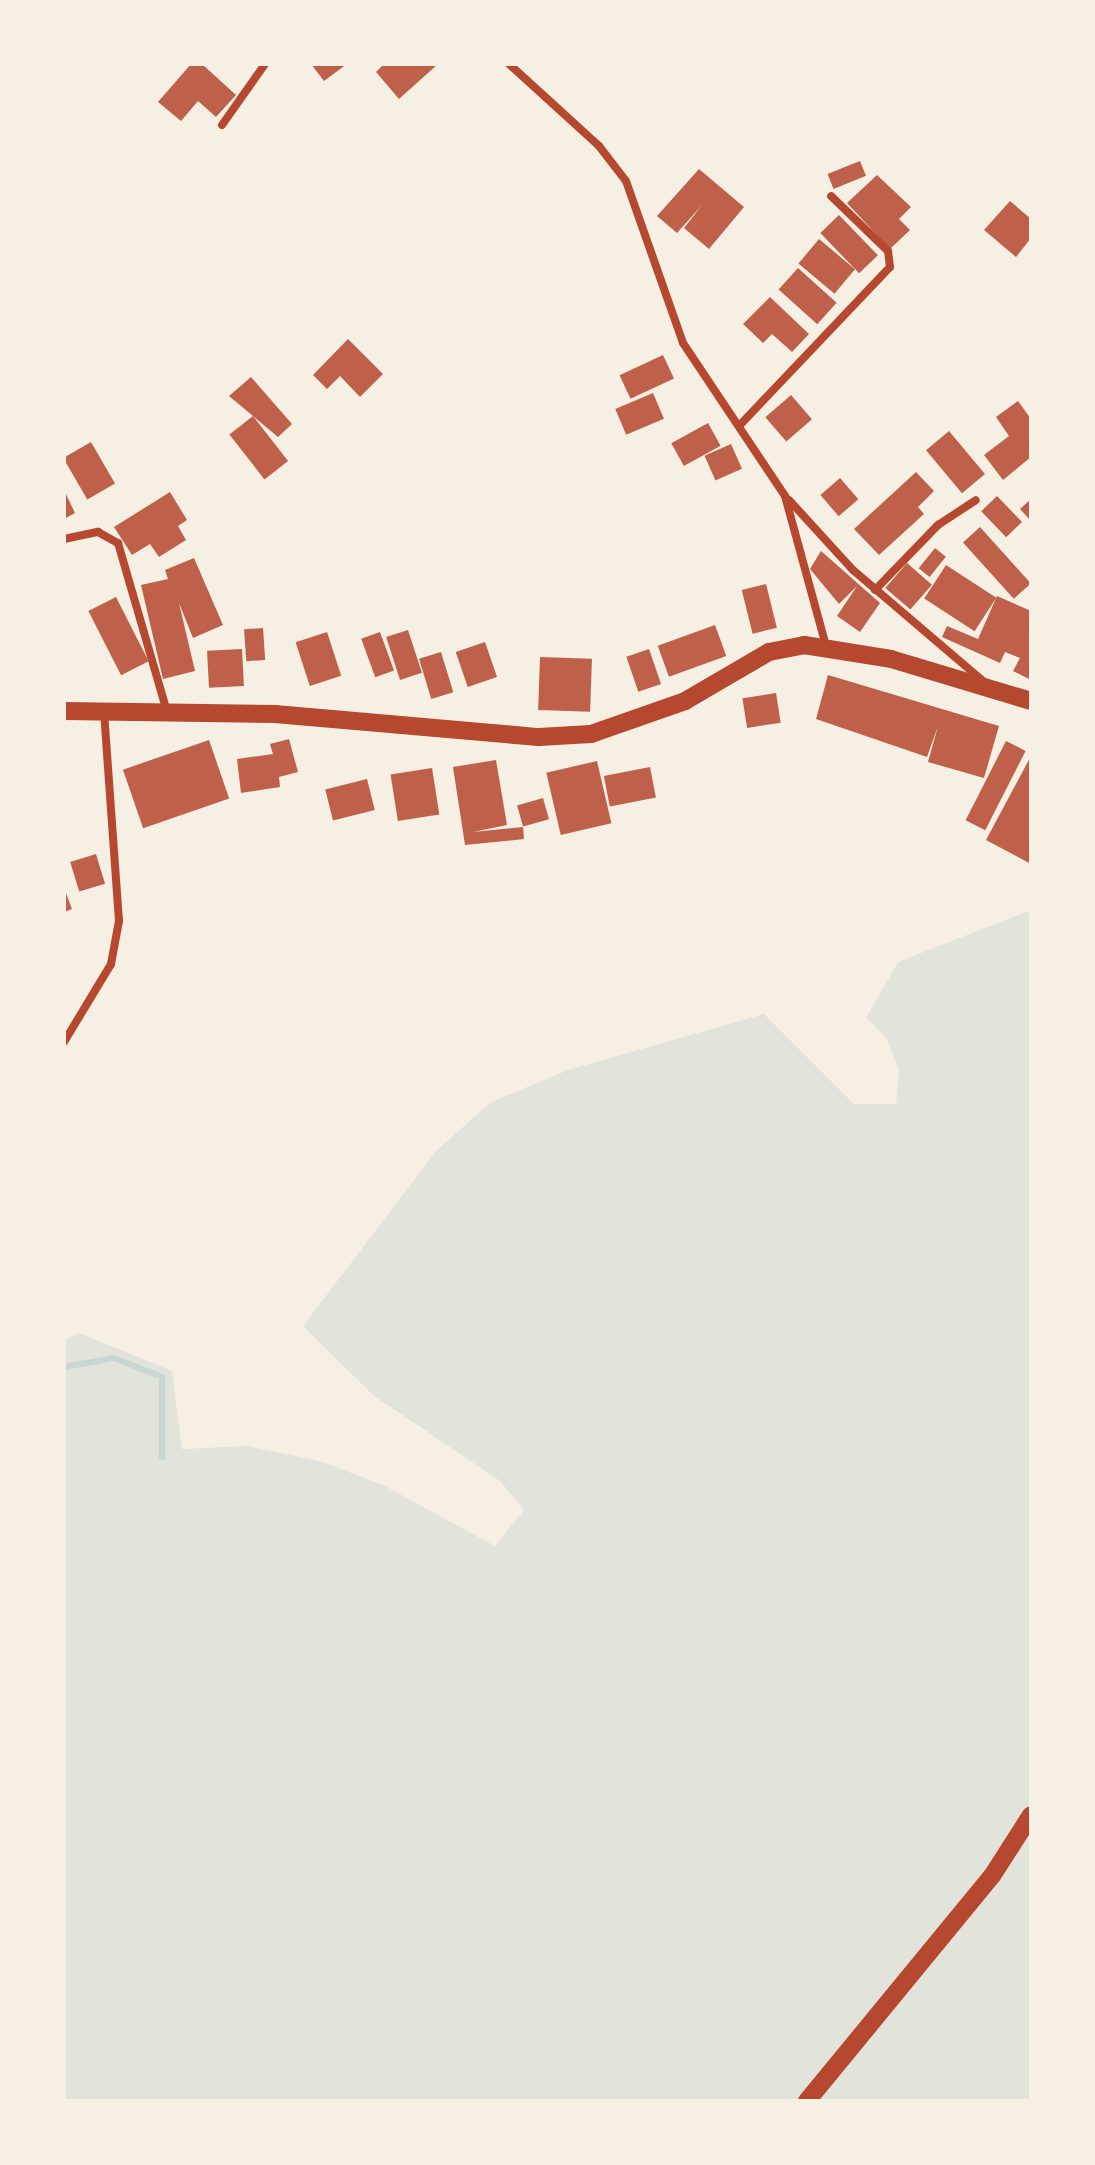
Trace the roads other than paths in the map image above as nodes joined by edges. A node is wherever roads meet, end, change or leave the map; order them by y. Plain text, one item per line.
1 (265, 64) edge
2 (509, 64) edge
3 (222, 125) dead end
4 (831, 196) dead end
5 (739, 426) junction
6 (785, 496) junction
7 (976, 500) dead end
8 (64, 539) edge
9 (875, 590) junction
10 (826, 646) junction
11 (985, 683) junction
12 (1031, 701) edge
13 (64, 711) edge
14 (104, 712) junction
15 (167, 712) junction
16 (64, 1042) edge
17 (1031, 1815) edge
18 (807, 2101) edge

1 - 3 street
2 - 5 street
4 - 5 street
5 - 6 street
6 - 9 street
6 - 10 street
7 - 9 street
8 - 15 street
9 - 11 street
10 - 11 highway
10 - 15 highway
11 - 12 highway
13 - 14 highway
14 - 15 highway
14 - 16 street
17 - 18 highway

